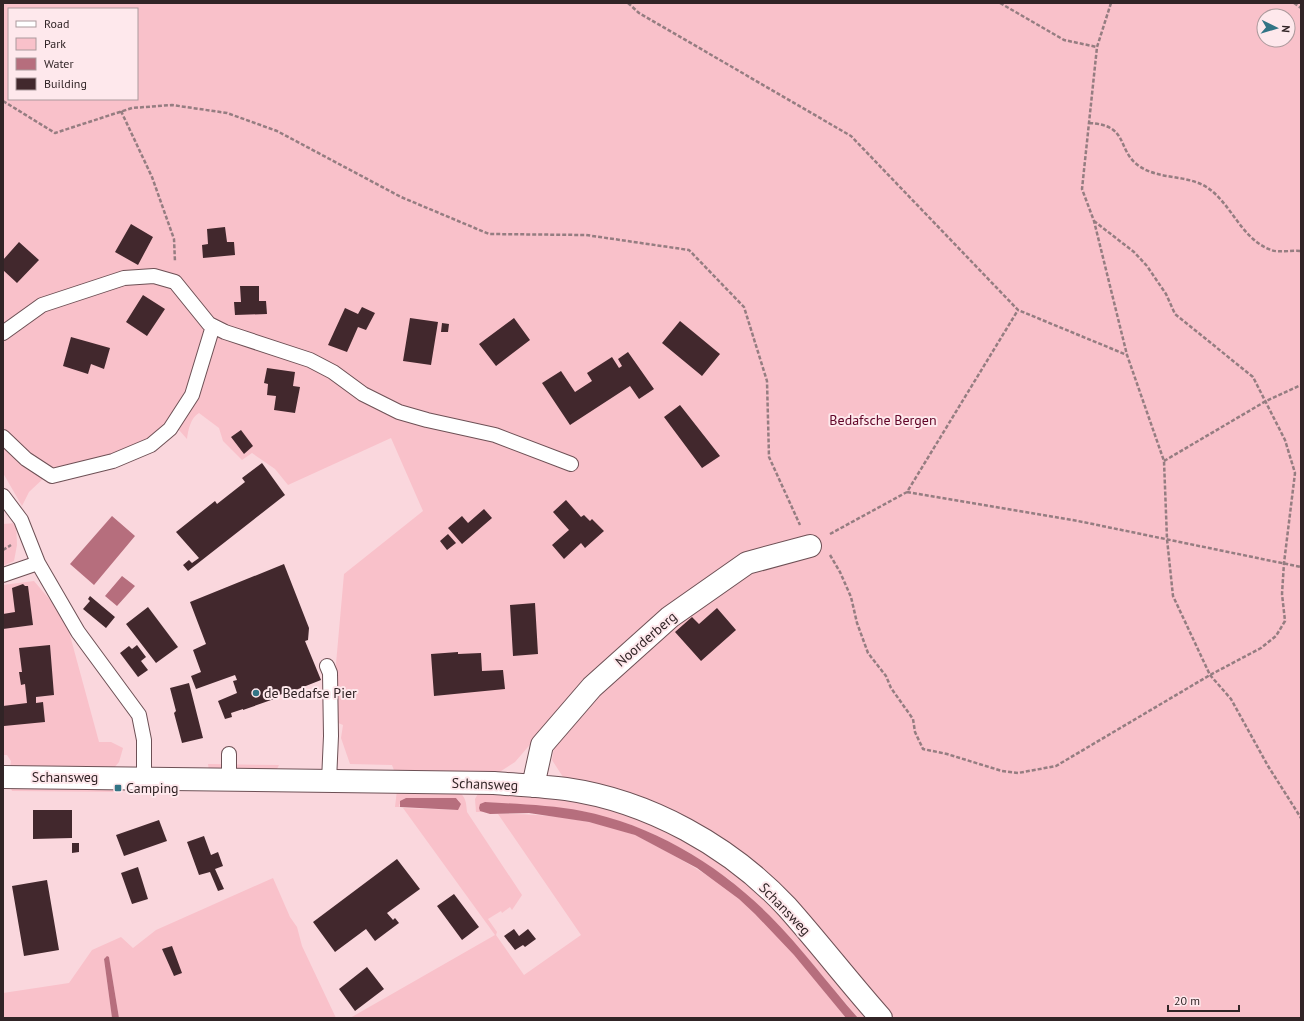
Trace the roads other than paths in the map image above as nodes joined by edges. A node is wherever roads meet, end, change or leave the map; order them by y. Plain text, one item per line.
1 (213, 326) junction
2 (3, 333) edge
3 (3, 437) edge
4 (571, 464) dead end
5 (3, 496) edge
6 (810, 546) road end
7 (38, 563) junction
8 (3, 575) edge
9 (327, 666) dead end
10 (229, 754) dead end
11 (3, 777) edge
12 (144, 778) junction
13 (229, 779) junction
14 (329, 781) junction
15 (533, 786) junction
16 (881, 1018) edge

1 - 2 lane
1 - 3 lane
1 - 4 lane
5 - 7 lane
6 - 15 street, Noorderberg
7 - 8 lane
7 - 12 lane
9 - 14 lane
10 - 13 lane
11 - 12 street, Schansweg
12 - 13 street, Schansweg
13 - 14 street, Schansweg
14 - 15 street, Schansweg
15 - 16 street, Schansweg

